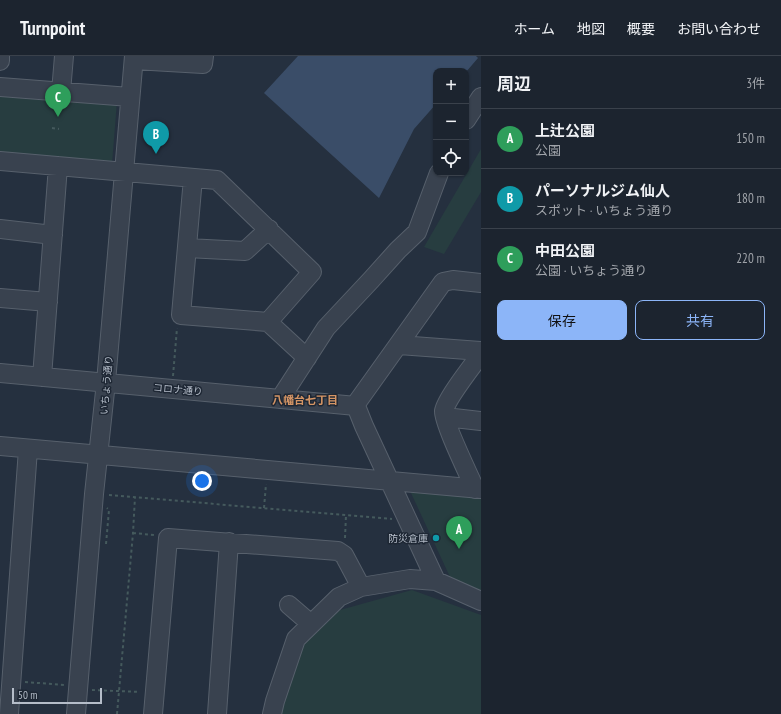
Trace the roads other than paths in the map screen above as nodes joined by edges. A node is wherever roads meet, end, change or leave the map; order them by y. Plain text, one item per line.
1 (0, 56) edge
2 (64, 56) edge
3 (204, 56) edge
4 (134, 58) edge
5 (0, 62) edge
6 (0, 87) edge
7 (61, 92) junction
8 (130, 97) junction
9 (481, 97) edge
10 (469, 115) edge
11 (0, 161) edge
12 (58, 166) junction
13 (124, 173) junction
14 (438, 176) edge
15 (193, 178) junction
16 (0, 229) edge
17 (269, 229) junction
18 (53, 235) junction
19 (187, 248) junction
20 (481, 283) edge
21 (0, 298) edge
22 (48, 302) junction
23 (268, 322) junction
24 (399, 345) junction
25 (481, 352) edge
26 (307, 358) junction
27 (0, 373) edge
28 (42, 377) junction
29 (106, 382) junction
30 (280, 399) junction
31 (356, 406) junction
32 (445, 417) junction
33 (481, 420) edge
34 (0, 446) edge
35 (28, 449) junction
36 (99, 456) junction
37 (390, 480) junction
38 (478, 489) edge
39 (229, 542) junction
40 (436, 581) junction
41 (361, 587) junction
42 (481, 601) edge
43 (289, 605) dead end
44 (311, 624) junction
45 (7, 641) edge
46 (9, 714) edge
47 (76, 714) edge
48 (153, 714) edge
49 (217, 714) edge
50 (272, 714) edge

1 - 5 street
2 - 7 street
3 - 4 street
4 - 8 street, いちょう通り
6 - 7 street
7 - 8 street
8 - 13 street, いちょう通り
9 - 10 street
11 - 12 street
12 - 13 street
12 - 18 street
13 - 15 street
13 - 29 street, いちょう通り
14 - 26 street
15 - 17 street
15 - 19 street
16 - 18 street
17 - 19 street
17 - 23 street
18 - 22 street
19 - 23 street
20 - 24 street
21 - 22 street
22 - 28 street
23 - 26 street
24 - 25 street
24 - 31 street
25 - 32 street
26 - 30 street
27 - 28 street, コロナ通り
28 - 29 street, コロナ通り
29 - 30 street, コロナ通り
29 - 36 street, いちょう通り
30 - 31 street, コロナ通り
31 - 37 street
32 - 33 street
32 - 38 street
34 - 35 street
35 - 36 street
35 - 45 street
36 - 37 street
36 - 47 street, いちょう通り
37 - 38 street
37 - 40 street
39 - 41 street
39 - 48 street
39 - 49 street
40 - 41 street
40 - 42 street
41 - 44 street
43 - 44 street
44 - 50 street
45 - 46 street

